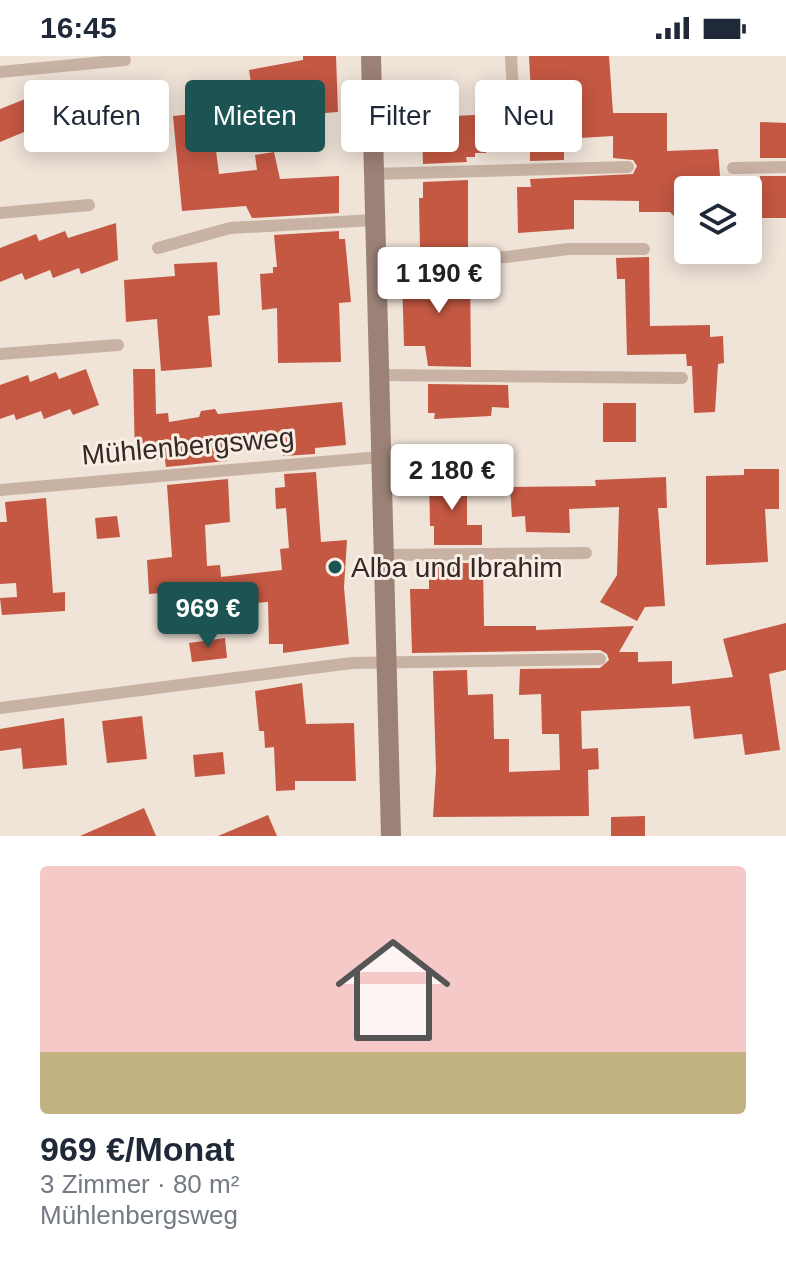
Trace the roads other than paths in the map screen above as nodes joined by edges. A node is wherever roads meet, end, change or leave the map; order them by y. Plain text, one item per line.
1 (371, 56) edge
2 (511, 56) edge
3 (125, 60) dead end
4 (0, 72) edge
5 (512, 80) edge
6 (628, 167) dead end
7 (786, 167) edge
8 (733, 168) dead end
9 (373, 174) junction
10 (89, 205) dead end
11 (0, 213) edge
12 (374, 220) junction
13 (158, 248) dead end
14 (644, 249) dead end
15 (375, 259) junction
16 (118, 345) dead end
17 (0, 354) edge
18 (378, 375) junction
19 (682, 378) dead end
20 (380, 457) junction
21 (0, 490) edge
22 (586, 553) dead end
23 (382, 555) junction
24 (600, 659) dead end
25 (387, 661) junction
26 (0, 708) edge
27 (391, 836) edge

1 - 9 street
2 - 5 lane
3 - 4 lane
6 - 9 lane
7 - 8 lane
9 - 12 street
10 - 11 lane
12 - 13 lane
12 - 15 street
14 - 15 lane
15 - 18 street
16 - 17 lane
18 - 19 lane
18 - 20 street
20 - 21 lane, Mühlenbergsweg
20 - 23 street
22 - 23 lane
23 - 25 street
24 - 25 lane
25 - 26 lane
25 - 27 street

